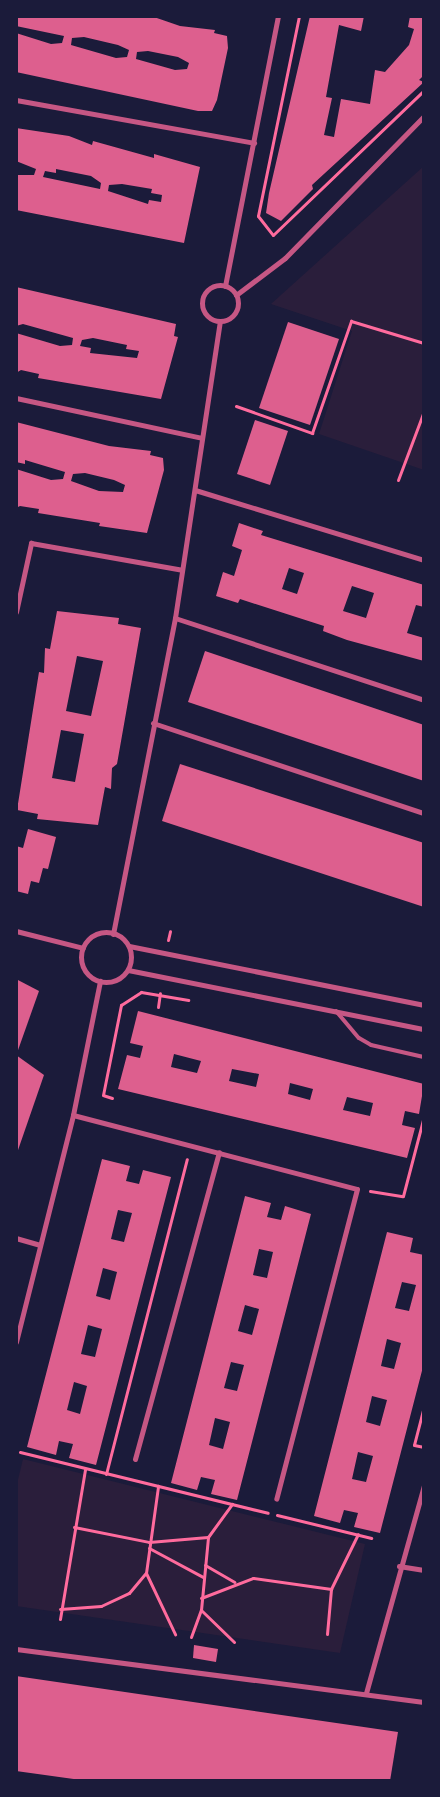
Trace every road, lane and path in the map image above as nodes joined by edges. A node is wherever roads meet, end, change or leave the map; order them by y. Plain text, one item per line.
1 (278, 16) edge
2 (299, 16) edge
3 (424, 90) edge
4 (16, 100) edge
5 (424, 116) edge
6 (254, 143) junction
7 (225, 286) junction
8 (236, 295) junction
9 (220, 321) junction
10 (424, 343) edge
11 (16, 398) edge
12 (236, 406) dead end
13 (424, 412) edge
14 (202, 438) junction
15 (398, 480) dead end
16 (195, 490) junction
17 (424, 560) edge
18 (182, 570) junction
19 (16, 612) edge
20 (175, 618) junction
21 (424, 700) edge
22 (153, 724) junction
23 (424, 813) edge
24 (16, 931) edge
25 (113, 934) junction
26 (129, 946) junction
27 (83, 948) junction
28 (128, 970) junction
29 (100, 981) junction
30 (424, 1004) edge
31 (120, 1005) dead end
32 (336, 1011) junction
33 (424, 1029) edge
34 (424, 1057) edge
35 (112, 1098) dead end
36 (72, 1115) junction
37 (424, 1116) edge
38 (219, 1152) junction
39 (178, 1156) dead end
40 (358, 1189) junction
41 (16, 1238) edge
42 (40, 1245) junction
43 (16, 1342) edge
44 (424, 1406) edge
45 (424, 1447) edge
46 (20, 1452) dead end
47 (135, 1459) dead end
48 (85, 1469) junction
49 (106, 1474) junction
50 (424, 1485) edge
51 (158, 1486) junction
52 (276, 1499) dead end
53 (232, 1504) junction
54 (74, 1527) junction
55 (358, 1534) junction
56 (208, 1537) junction
57 (371, 1538) dead end
58 (149, 1542) junction
59 (148, 1548) junction
60 (205, 1565) junction
61 (399, 1566) junction
62 (424, 1570) edge
63 (146, 1572) junction
64 (203, 1577) junction
65 (234, 1582) junction
66 (331, 1590) junction
67 (201, 1598) junction
68 (60, 1609) junction
69 (201, 1610) junction
70 (60, 1619) dead end
71 (176, 1634) dead end
72 (327, 1634) dead end
73 (192, 1637) dead end
74 (234, 1642) dead end
75 (16, 1649) edge
76 (366, 1694) junction
77 (424, 1702) edge

1 - 6 street
2 - 3 path
4 - 6 street
5 - 8 street
6 - 7 street
7 - 8 street
7 - 9 street
8 - 9 street
9 - 14 street
10 - 12 path
11 - 14 street
13 - 15 path
14 - 16 street
16 - 17 street
16 - 18 street
18 - 19 street
18 - 20 street
20 - 21 street
20 - 22 street
22 - 23 street
22 - 25 street
24 - 27 street
25 - 26 street
25 - 27 street
26 - 28 street
26 - 30 street
27 - 29 street
28 - 29 street
28 - 32 street
29 - 36 street
31 - 35 path
32 - 33 street
32 - 34 lane
36 - 38 street
36 - 42 street
37 - 40 path
38 - 40 street
38 - 47 street
39 - 49 path
40 - 52 street
41 - 42 street
42 - 43 street
44 - 45 path
46 - 48 path
48 - 49 path
48 - 54 path
49 - 51 path
50 - 61 street
51 - 53 path
51 - 58 path
53 - 55 path
53 - 56 path
54 - 58 path
54 - 68 path
55 - 57 path
55 - 66 path
56 - 58 path
56 - 60 path
58 - 59 path
59 - 63 path
59 - 64 path
60 - 64 path
60 - 65 path
61 - 62 street
61 - 76 street
63 - 68 path
63 - 71 path
64 - 67 path
65 - 66 path
65 - 67 path
66 - 72 path
67 - 69 path
68 - 70 path
69 - 73 path
69 - 74 path
75 - 76 street
76 - 77 street

